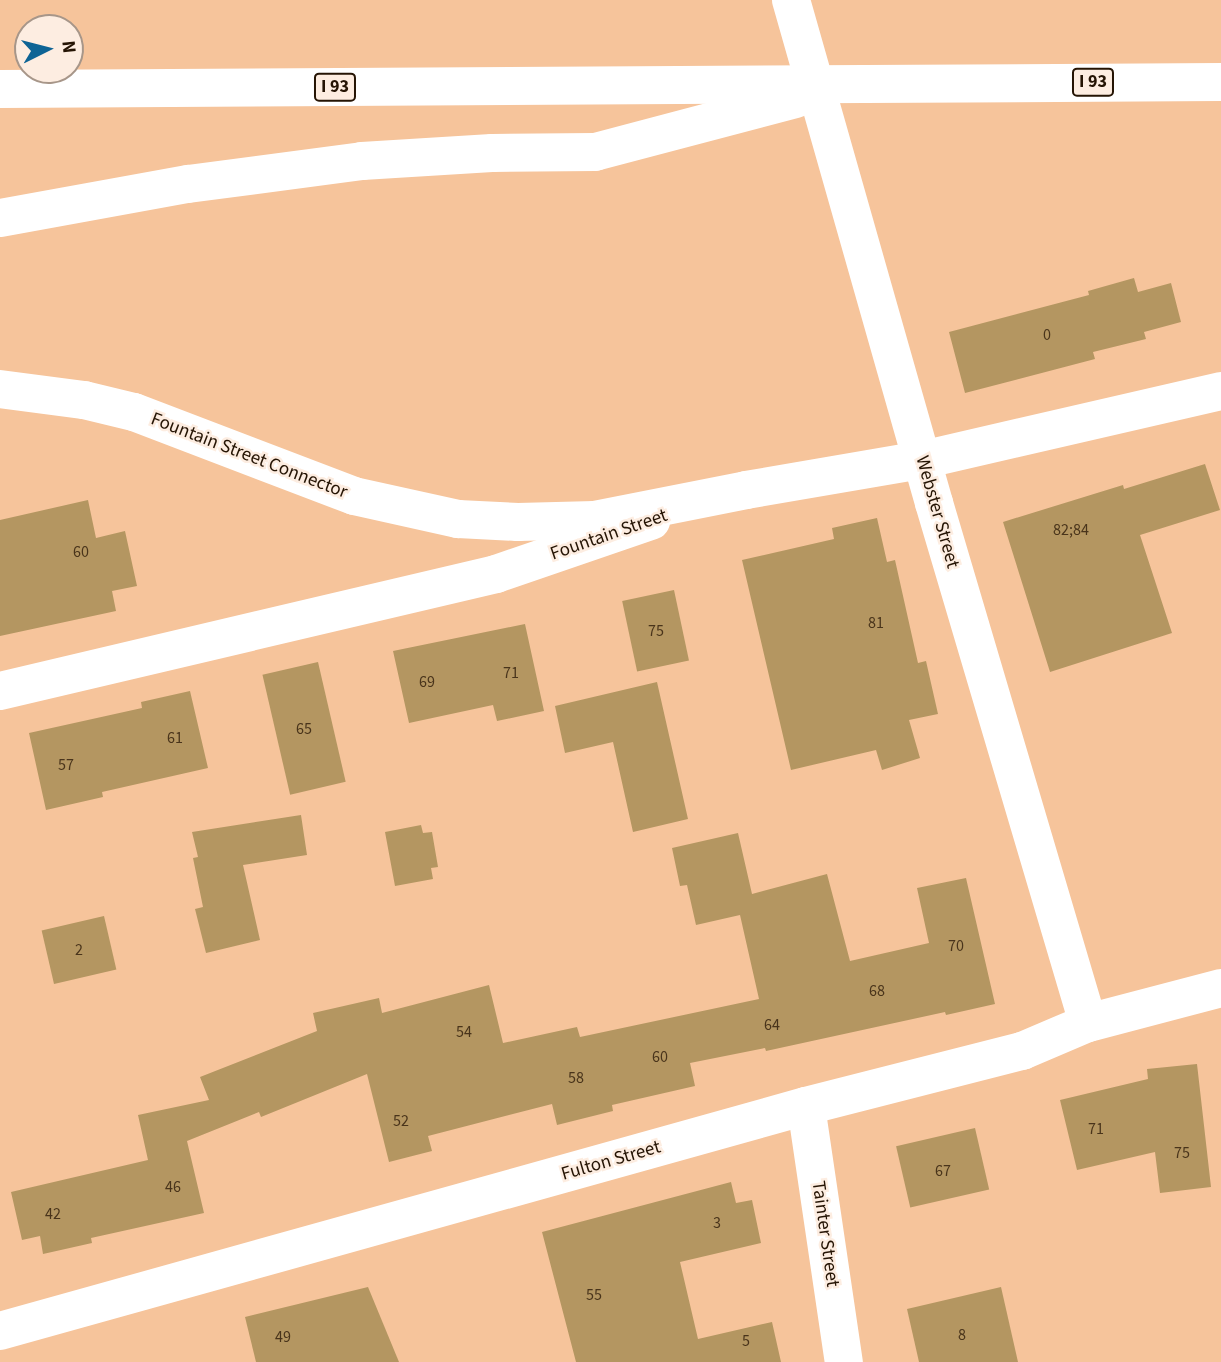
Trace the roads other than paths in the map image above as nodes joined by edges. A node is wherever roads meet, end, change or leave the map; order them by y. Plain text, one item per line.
1 (791, 0) edge
2 (1221, 82) edge
3 (850, 85) junction
4 (0, 89) edge
5 (0, 218) edge
6 (0, 389) edge
7 (1221, 391) edge
8 (922, 460) junction
9 (746, 489) junction
10 (0, 691) edge
11 (1221, 988) edge
12 (1088, 1023) junction
13 (806, 1106) junction
14 (0, 1331) edge
15 (844, 1362) edge

1 - 8 main road, Webster Street
2 - 3 main road, I 93
3 - 4 main road, I 93
3 - 5 main road
6 - 9 main road, Fountain Street Connector
7 - 8 main road, Fountain Street
8 - 9 main road, Fountain Street
8 - 12 main road, Webster Street
9 - 10 main road, Fountain Street
11 - 12 main road, Fulton Street
12 - 13 main road, Fulton Street
13 - 14 main road, Fulton Street
13 - 15 main road, Tainter Street

